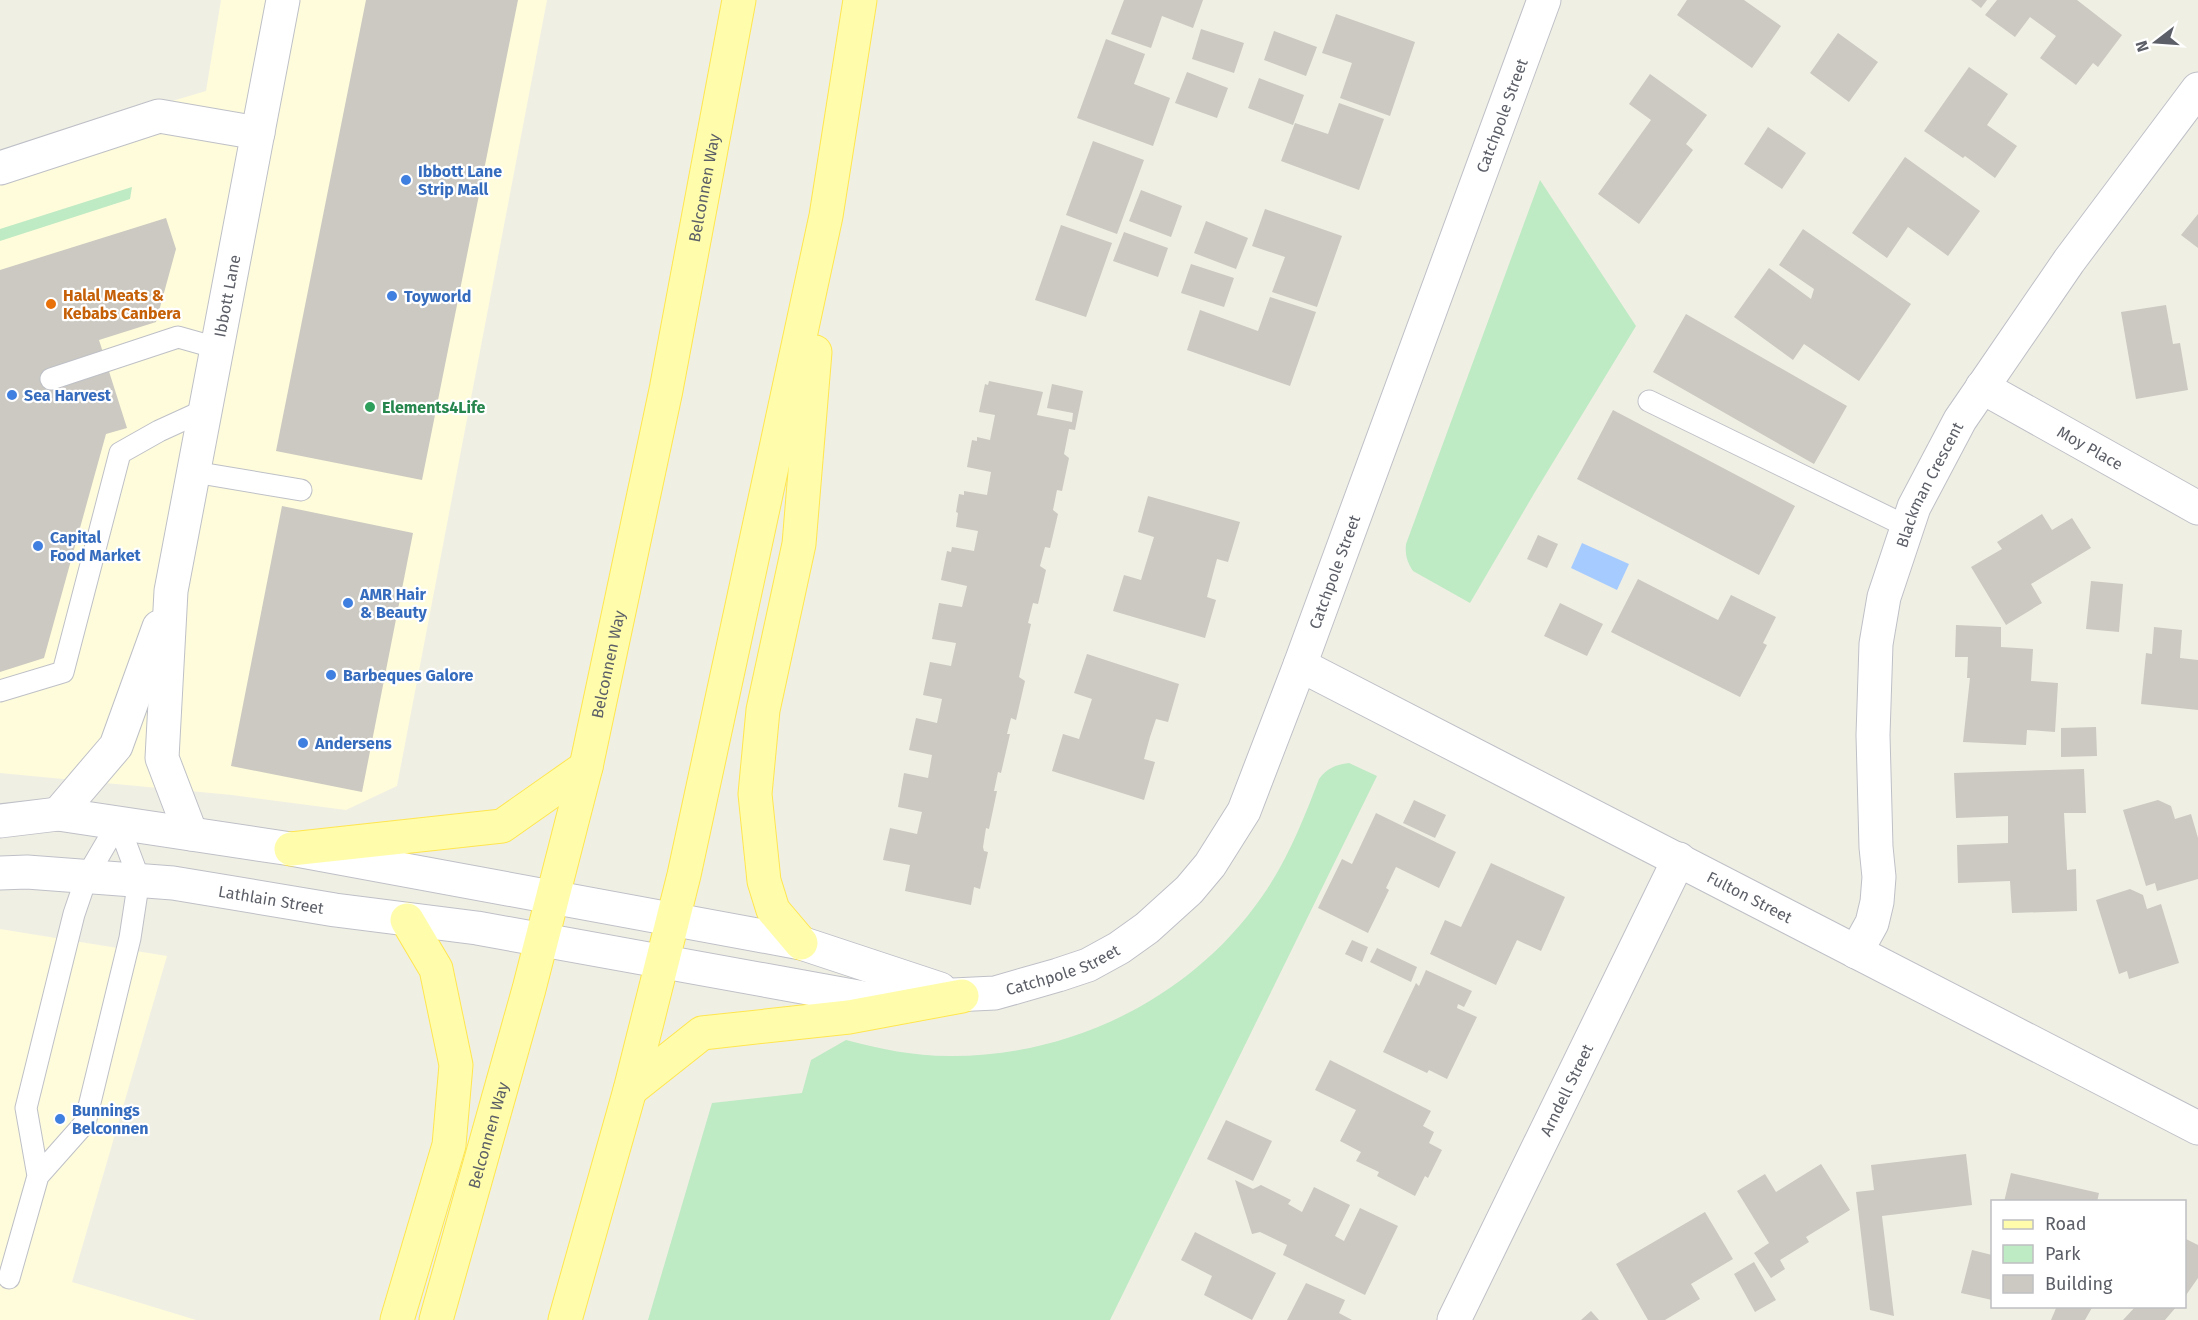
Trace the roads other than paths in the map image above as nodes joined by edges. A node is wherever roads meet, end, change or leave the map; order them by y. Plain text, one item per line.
1 (283, 0) edge
2 (739, 0) edge
3 (860, 0) edge
4 (1544, 0) edge
5 (2198, 89) edge
6 (258, 133) junction
7 (0, 168) edge
8 (826, 216) junction
9 (217, 348) junction
10 (51, 379) dead end
11 (1982, 387) junction
12 (1649, 401) dead end
13 (205, 410) junction
14 (194, 472) junction
15 (302, 490) dead end
16 (2198, 508) edge
17 (1908, 527) junction
18 (171, 591) junction
19 (1300, 665) junction
20 (0, 691) edge
21 (586, 767) junction
22 (58, 814) junction
23 (0, 821) edge
24 (118, 823) junction
25 (190, 834) junction
26 (291, 849) junction
27 (1678, 859) junction
28 (0, 873) edge
29 (87, 876) junction
30 (139, 879) junction
31 (553, 897) junction
32 (407, 920) junction
33 (673, 920) junction
34 (542, 940) junction
35 (801, 943) junction
36 (1857, 952) junction
37 (663, 962) junction
38 (962, 996) junction
39 (630, 1090) junction
40 (2198, 1128) edge
41 (38, 1176) junction
42 (9, 1278) dead end
43 (398, 1320) edge
44 (436, 1320) edge
45 (565, 1320) edge
46 (1454, 1320) edge

1 - 6 street, Ibbott Lane
2 - 21 main road, Belconnen Way
3 - 8 main road
4 - 19 street, Catchpole Street
5 - 11 street, Blackman Crescent
6 - 7 street
6 - 9 street, Ibbott Lane
8 - 33 main road
8 - 35 main road
9 - 10 lane
9 - 13 street, Ibbott Lane
11 - 16 street, Moy Place
11 - 17 street, Blackman Crescent
12 - 17 lane
13 - 14 street, Ibbott Lane
13 - 20 lane
14 - 15 lane
14 - 18 street, Ibbott Lane
17 - 36 street, Blackman Crescent
18 - 22 street
18 - 25 street
19 - 27 street, Fulton Street
19 - 38 street, Catchpole Street
21 - 26 main road
21 - 31 main road, Belconnen Way
22 - 23 street
22 - 24 street
24 - 25 street
24 - 29 lane
24 - 30 lane
25 - 26 street
26 - 31 street
27 - 36 street, Fulton Street
27 - 46 street, Arndell Street
28 - 29 street, Lathlain Street
29 - 30 street, Lathlain Street
29 - 41 lane
30 - 32 street, Lathlain Street
30 - 41 lane
31 - 33 street, Catchpole Street
31 - 34 main road, Belconnen Way
32 - 34 street, Lathlain Street
32 - 43 main road
33 - 35 street, Catchpole Street
33 - 37 main road
34 - 37 street, Catchpole Street
34 - 44 main road, Belconnen Way
35 - 38 street, Catchpole Street
36 - 40 street, Fulton Street
37 - 38 street, Catchpole Street
37 - 39 main road
38 - 39 main road
39 - 45 main road
41 - 42 lane

